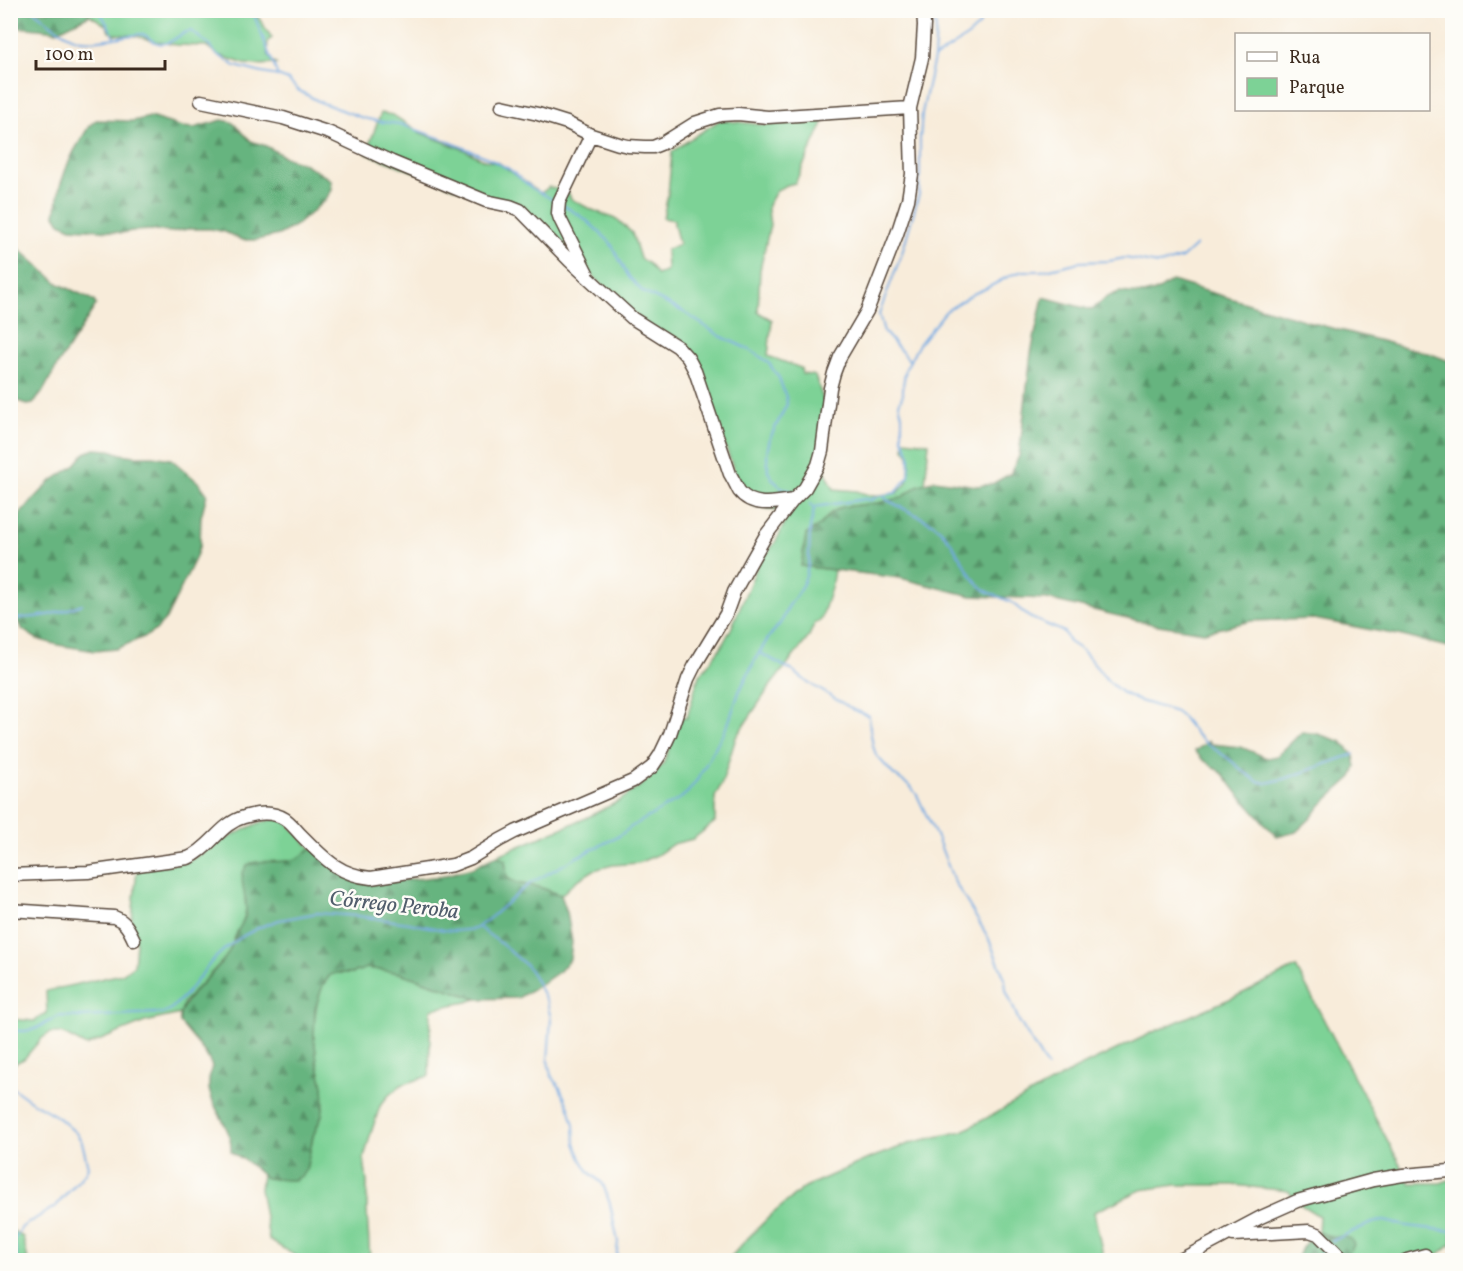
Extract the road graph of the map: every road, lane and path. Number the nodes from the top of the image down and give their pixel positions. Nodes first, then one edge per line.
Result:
1 (923, 10) edge
2 (201, 101) dead end
3 (502, 106) dead end
4 (910, 108) junction
5 (591, 135) junction
6 (588, 277) junction
7 (793, 500) junction
8 (10, 875) edge
9 (10, 910) edge
10 (134, 939) dead end
11 (1450, 1171) dead end
12 (1229, 1235) junction
13 (1425, 1255) dead end
14 (1180, 1260) edge
15 (1344, 1260) edge
16 (1407, 1260) edge

1 - 4 street
2 - 6 street
3 - 5 street
4 - 5 street
4 - 7 street
5 - 6 street
6 - 7 street
7 - 8 street
9 - 10 street
11 - 12 street
12 - 14 street
12 - 15 street
13 - 16 street

